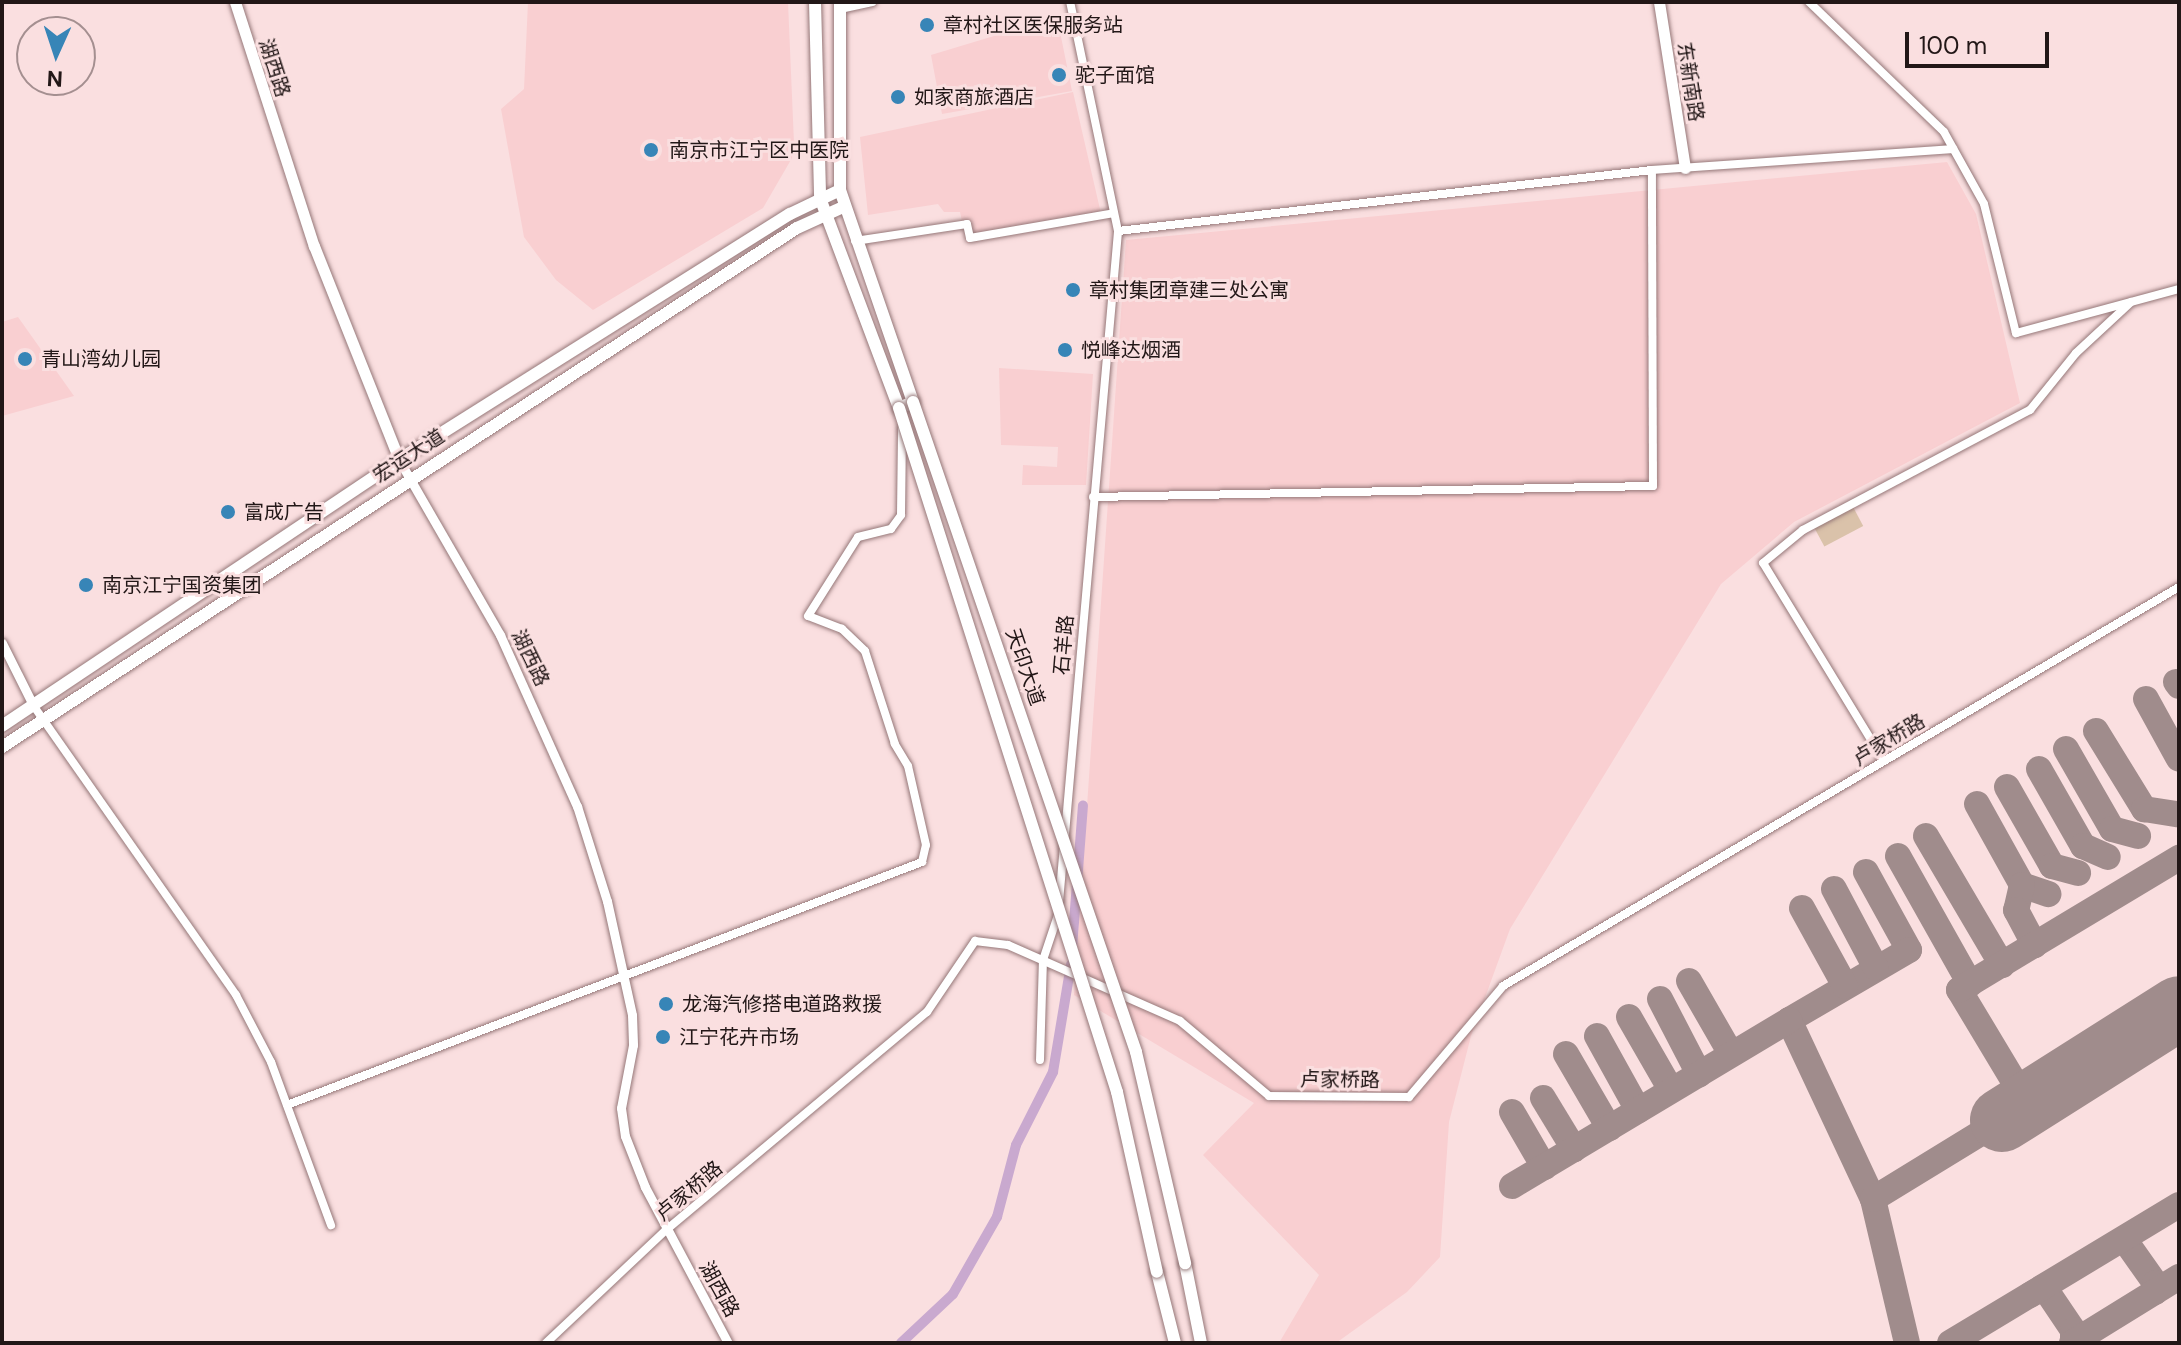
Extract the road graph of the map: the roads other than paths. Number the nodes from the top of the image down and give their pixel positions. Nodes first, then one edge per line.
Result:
1 (235, 2) edge
2 (815, 2) edge
3 (872, 2) edge
4 (1070, 2) edge
5 (1659, 2) edge
6 (1809, 2) edge
7 (840, 6) edge
8 (1953, 149) junction
9 (1685, 168) junction
10 (1652, 170) junction
11 (840, 190) junction
12 (820, 198) junction
13 (843, 207) junction
14 (1114, 213) junction
15 (825, 215) junction
16 (1118, 231) junction
17 (855, 241) junction
18 (2179, 289) edge
19 (2131, 302) junction
20 (913, 402) junction
21 (899, 408) junction
22 (399, 460) junction
23 (410, 480) junction
24 (1093, 497) junction
25 (2179, 587) edge
26 (2, 643) edge
27 (33, 705) junction
28 (43, 720) junction
29 (2, 726) edge
30 (2, 747) edge
31 (1884, 761) junction
32 (1043, 960) junction
33 (626, 976) junction
34 (1040, 1060) dead end
35 (287, 1105) junction
36 (331, 1225) dead end
37 (666, 1230) junction
38 (546, 1343) edge
39 (728, 1343) edge
40 (1175, 1343) edge
41 (1201, 1343) edge

1 - 22 main road, 湖西路
2 - 12 main road, 天印大道
3 - 7 street
4 - 14 street, 石羊路
5 - 9 main road, 东新南路
6 - 8 street
7 - 11 main road, 天印大道
8 - 9 street
8 - 19 street
9 - 10 street
10 - 16 street
10 - 24 street
11 - 12 main road, 宏运大道
11 - 13 main road, 天印大道
12 - 15 main road, 天印大道
12 - 22 main road, 宏运大道
13 - 15 main road, 宏运大道
13 - 17 main road, 天印大道
14 - 16 street, 石羊路
14 - 17 street
15 - 21 main road, 天印大道
15 - 23 main road, 宏运大道
16 - 24 street, 石羊路
17 - 20 main road, 天印大道
18 - 19 street
19 - 31 street
20 - 21 main road
20 - 41 main road, 天印大道, bridge
21 - 33 street
21 - 40 main road, 天印大道, bridge
22 - 23 street, 湖西路
22 - 27 main road, 宏运大道
23 - 28 main road, 宏运大道
23 - 33 street, 湖西路
24 - 32 street, 石羊路
25 - 31 street, 卢家桥路
26 - 27 street
27 - 28 street
27 - 29 main road, 宏运大道
28 - 30 main road, 宏运大道
28 - 35 street
31 - 32 street, 卢家桥路
32 - 34 street, 石羊路
32 - 37 street, 卢家桥路
33 - 35 street
33 - 37 street, 湖西路
35 - 36 street
37 - 38 street, 卢家桥路
37 - 39 street, 湖西路

